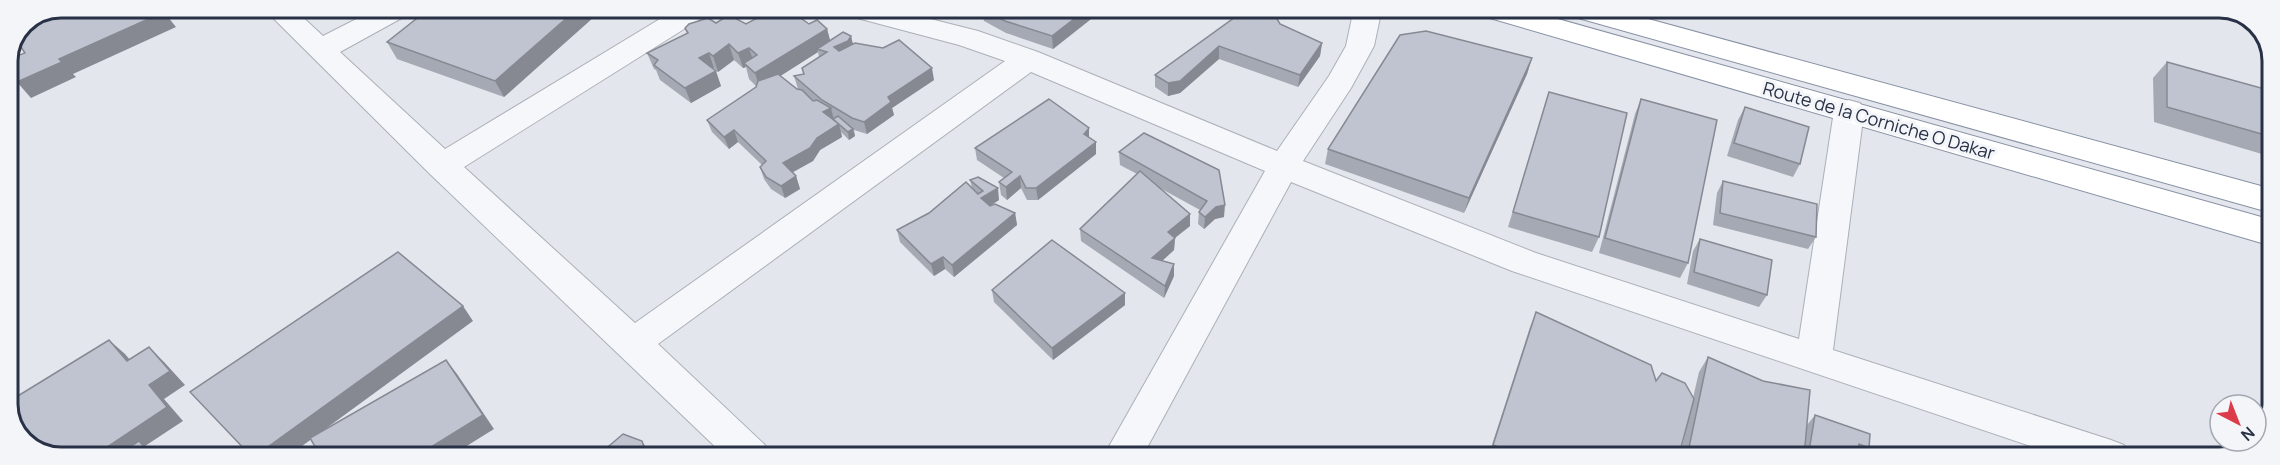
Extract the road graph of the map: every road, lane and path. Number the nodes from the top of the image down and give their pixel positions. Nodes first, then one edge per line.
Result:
1 (287, 18) edge
2 (380, 18) edge
3 (682, 18) edge
4 (891, 18) edge
5 (1366, 18) edge
6 (1521, 18) edge
7 (1610, 18) edge
8 (320, 50) junction
9 (1028, 59) junction
10 (1849, 111) junction
11 (1284, 165) junction
12 (441, 166) junction
13 (2262, 198) edge
14 (2262, 230) edge
15 (635, 342) junction
16 (1814, 358) junction
17 (742, 447) edge
18 (1128, 447) edge
19 (2078, 447) edge

1 - 8 street
2 - 8 street
3 - 12 street
4 - 9 street
5 - 11 street
6 - 10 highway, Route de la Corniche O Dakar
7 - 13 highway, Route de la Corniche O Dakar
8 - 12 street
9 - 11 street
9 - 15 street
10 - 14 highway, Route de la Corniche O Dakar
10 - 16 street
11 - 16 street
11 - 18 street
12 - 15 street
15 - 17 street
16 - 19 street

